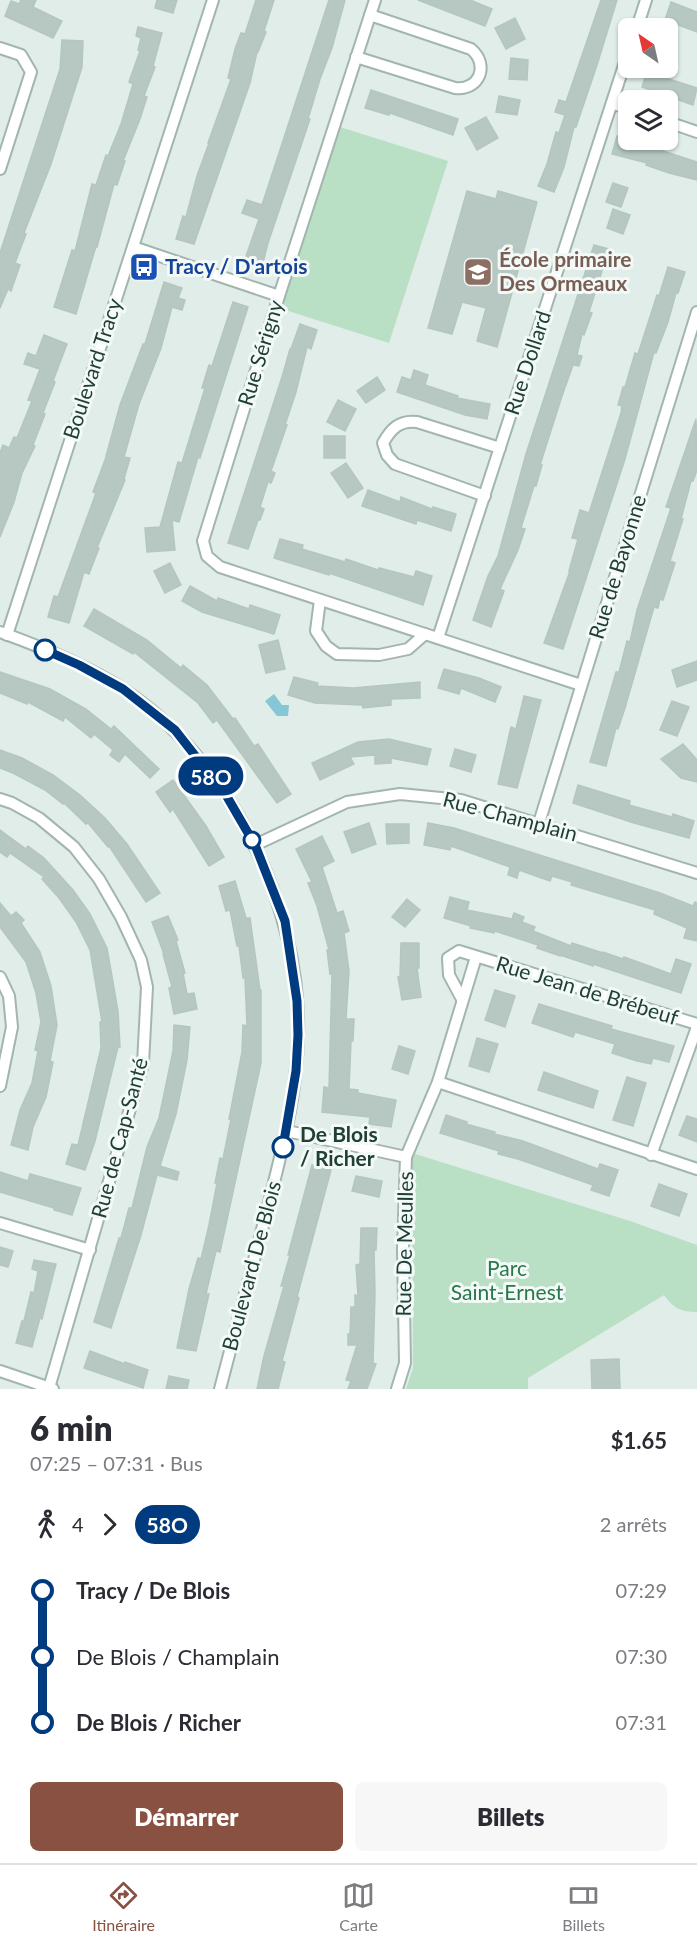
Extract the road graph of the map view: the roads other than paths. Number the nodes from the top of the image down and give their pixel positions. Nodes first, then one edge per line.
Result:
1 (213, 0) edge
2 (375, 0) edge
3 (646, 0) edge
4 (370, 15) junction
5 (640, 18) edge
6 (0, 48) edge
7 (356, 57) junction
8 (620, 78) edge
9 (612, 103) junction
10 (618, 105) edge
11 (678, 125) edge
12 (697, 132) edge
13 (0, 169) edge
14 (132, 247) junction
15 (279, 296) junction
16 (697, 312) edge
17 (500, 448) junction
18 (485, 496) junction
19 (320, 600) junction
20 (3, 634) edge
21 (425, 634) junction
22 (438, 638) junction
23 (581, 685) junction
24 (0, 799) edge
25 (539, 823) junction
26 (255, 845) junction
27 (697, 873) edge
28 (476, 957) junction
29 (0, 977) edge
30 (462, 999) junction
31 (697, 1025) edge
32 (438, 1082) junction
33 (0, 1086) edge
34 (287, 1131) junction
35 (651, 1155) junction
36 (406, 1157) junction
37 (697, 1169) edge
38 (0, 1223) edge
39 (90, 1250) junction
40 (0, 1371) edge
41 (51, 1388) edge
42 (220, 1389) edge
43 (397, 1389) edge

1 - 14 street, Boulevard Tracy
2 - 4 street, Rue Sérigny
3 - 5 street
4 - 7 street, Rue Sérigny
4 - 7 street
6 - 13 street
7 - 15 street, Rue Sérigny
8 - 9 street, Rue Dollard
9 - 10 street
9 - 17 street, Rue Dollard
11 - 12 street
14 - 15 street
14 - 20 street, Boulevard Tracy
15 - 19 street, Rue Sérigny
16 - 23 street, Rue de Bayonne
17 - 18 street, Rue Dollard
17 - 18 street
18 - 22 street, Rue Dollard
19 - 21 street, Rue Sérigny
19 - 21 street
20 - 26 street, Boulevard De Blois
21 - 22 street, Rue Sérigny
22 - 23 street, Rue Sérigny
23 - 25 street, Rue de Bayonne
24 - 39 street, Rue de Cap-Santé
25 - 26 street, Rue Champlain
25 - 27 street, Rue Champlain
26 - 34 street, Boulevard De Blois
28 - 30 street, Rue De Meulles
28 - 30 street
28 - 31 street, Rue Jean de Brébeuf
29 - 33 street
30 - 32 street, Rue De Meulles
31 - 35 street
32 - 35 street
32 - 36 street, Rue De Meulles
34 - 36 street
34 - 42 street, Boulevard De Blois
35 - 37 street
36 - 43 street, Rue De Meulles
38 - 39 street
39 - 41 street, Rue de Cap-Santé
40 - 41 street

